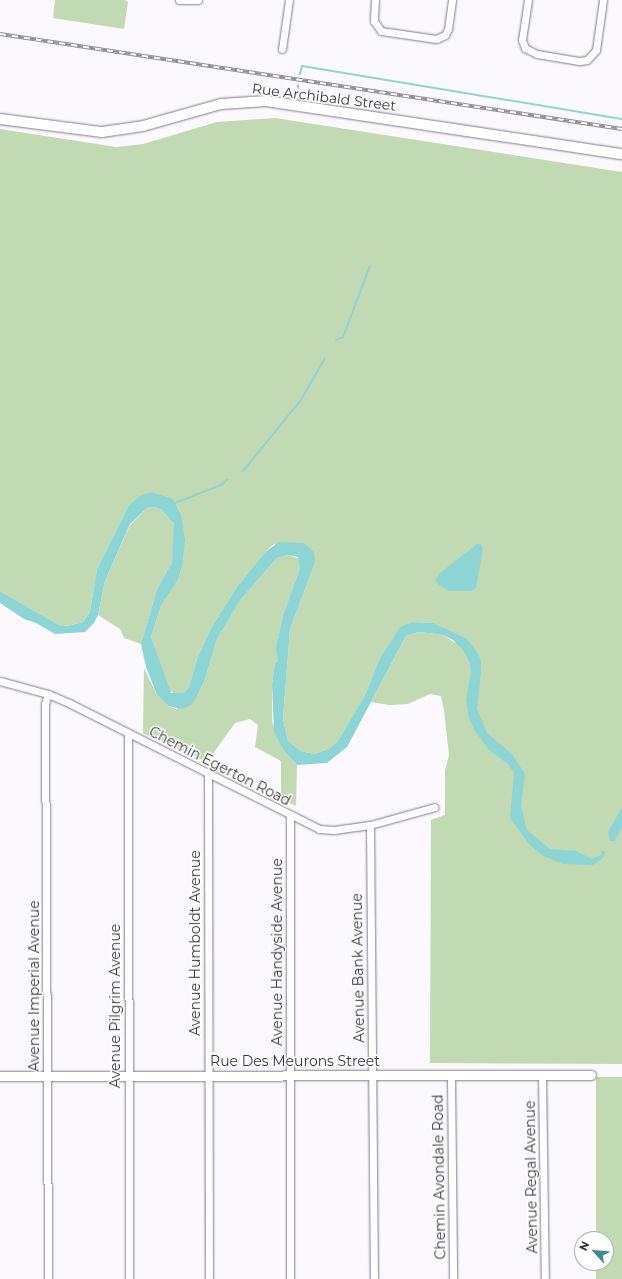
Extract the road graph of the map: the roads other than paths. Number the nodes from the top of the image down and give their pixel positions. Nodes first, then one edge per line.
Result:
1 (179, 0) edge
2 (198, 0) edge
3 (289, 0) edge
4 (375, 0) edge
5 (452, 0) edge
6 (528, 0) edge
7 (603, 0) edge
8 (282, 48) dead end
9 (0, 119) edge
10 (622, 154) edge
11 (0, 681) edge
12 (48, 694) junction
13 (128, 734) junction
14 (208, 775) junction
15 (435, 807) dead end
16 (290, 816) junction
17 (370, 825) junction
18 (372, 1075) junction
19 (542, 1075) junction
20 (591, 1075) dead end
21 (0, 1076) edge
22 (48, 1076) junction
23 (208, 1076) junction
24 (289, 1076) junction
25 (451, 1076) junction
26 (128, 1077) junction
27 (48, 1279) edge
28 (129, 1279) edge
29 (209, 1279) edge
30 (290, 1279) edge
31 (374, 1279) edge
32 (453, 1279) edge
33 (545, 1279) edge

1 - 2 street
3 - 8 street
4 - 5 street
6 - 7 street
9 - 10 main road, Rue Archibald Street
11 - 12 street, Chemin Egerton Road
12 - 13 street, Chemin Egerton Road
12 - 22 street, Avenue Imperial Avenue
13 - 14 street, Chemin Egerton Road
13 - 26 street, Avenue Pilgrim Avenue
14 - 16 street, Chemin Egerton Road
14 - 23 street, Avenue Humboldt Avenue
15 - 17 street, Chemin Egerton Road
16 - 17 street, Chemin Egerton Road
16 - 24 street, Avenue Handyside Avenue
17 - 18 street, Avenue Bank Avenue
18 - 24 street, Rue Des Meurons Street
18 - 25 street, Rue Des Meurons Street
18 - 31 street, Avenue Bank Avenue
19 - 20 street, Rue Des Meurons Street
19 - 25 street, Rue Des Meurons Street
19 - 33 street, Avenue Regal Avenue
21 - 22 street, Rue Des Meurons Street
22 - 26 street, Rue Des Meurons Street
22 - 27 street, Avenue Imperial Avenue
23 - 24 street, Rue Des Meurons Street
23 - 26 street, Rue Des Meurons Street
23 - 29 street, Avenue Humboldt Avenue
24 - 30 street, Avenue Handyside Avenue
25 - 32 street, Chemin Avondale Road
26 - 28 street, Avenue Pilgrim Avenue

